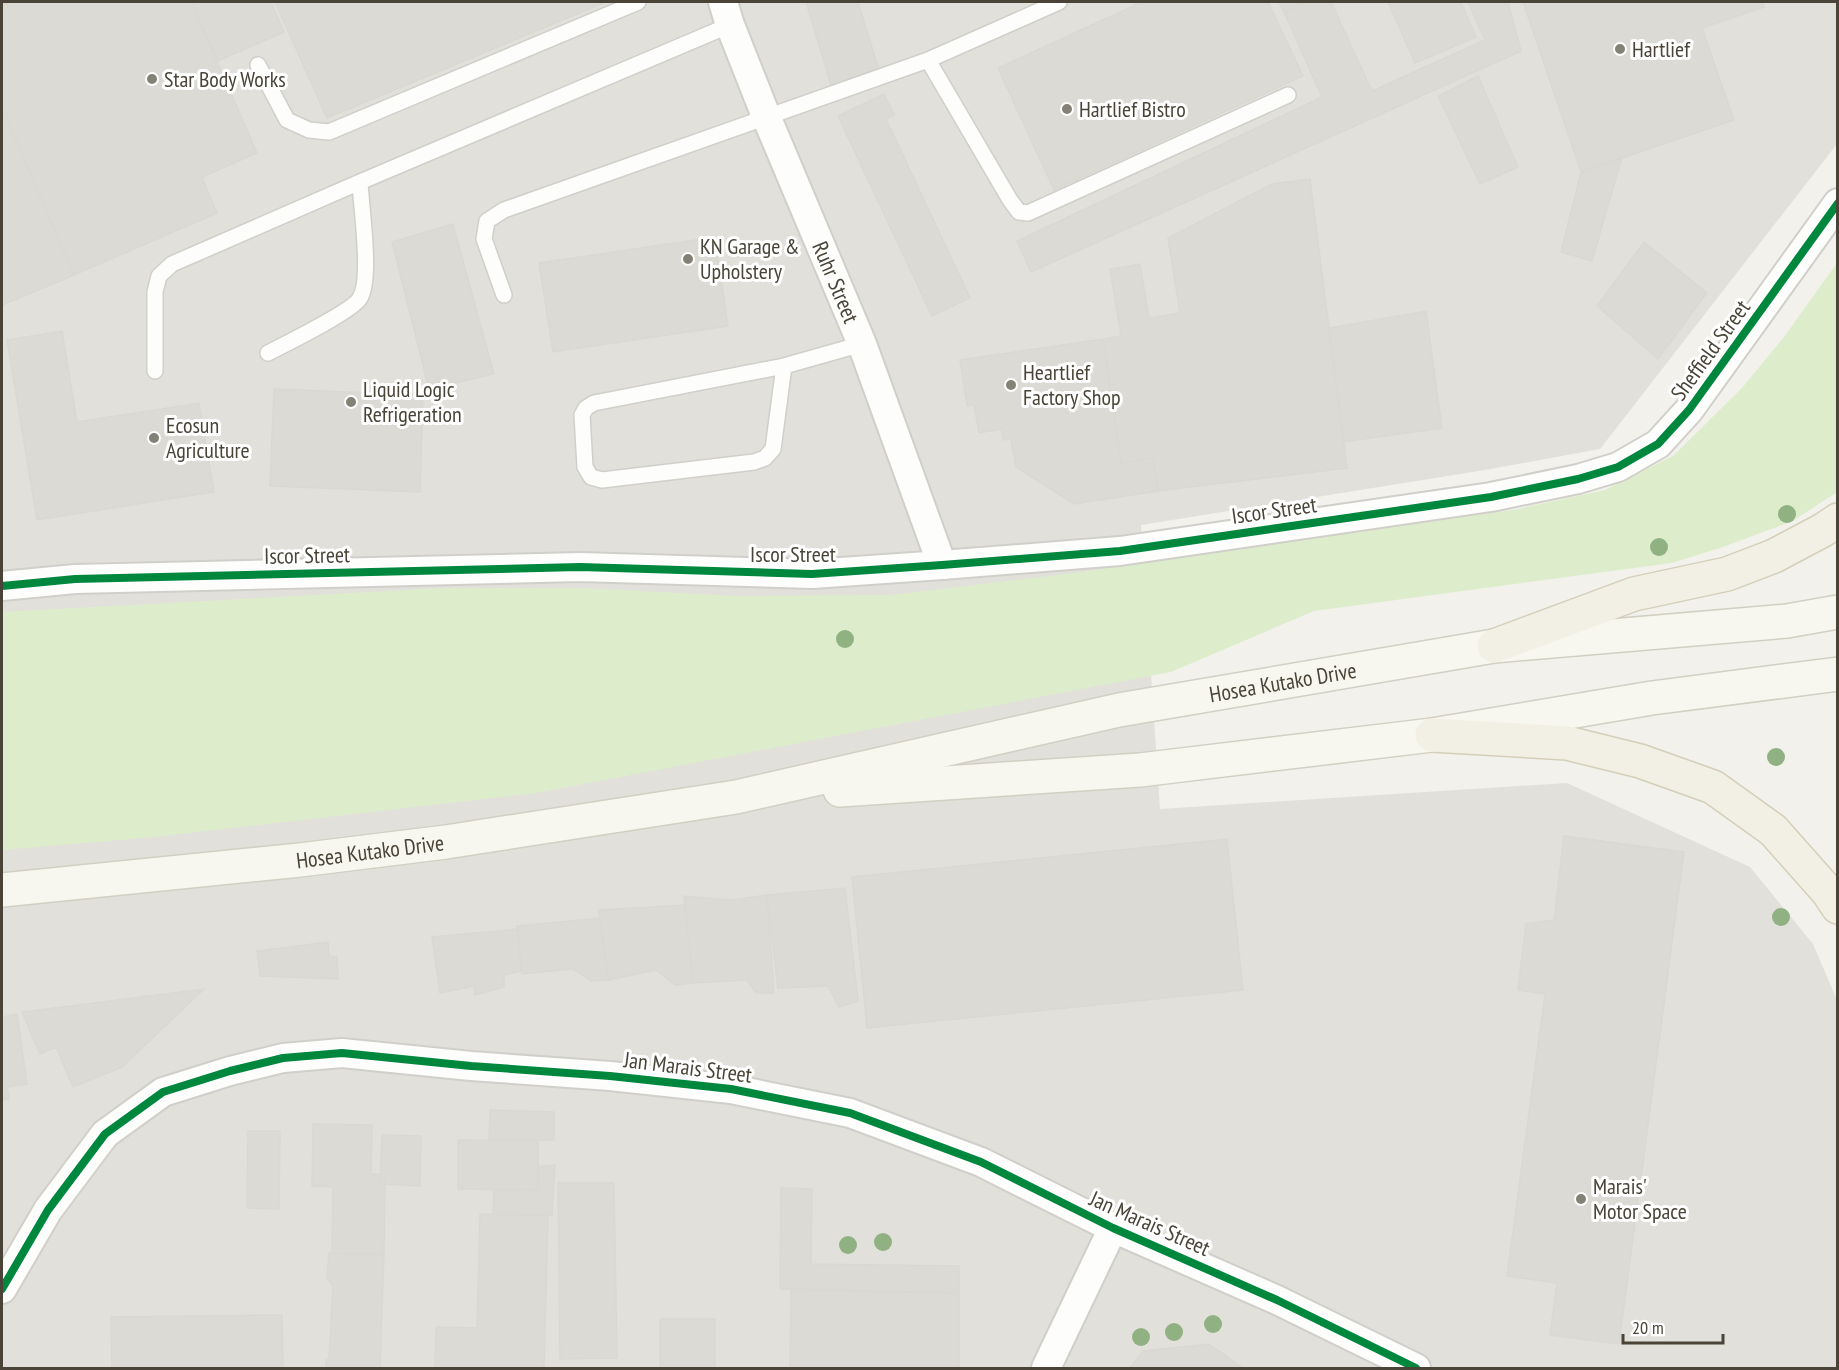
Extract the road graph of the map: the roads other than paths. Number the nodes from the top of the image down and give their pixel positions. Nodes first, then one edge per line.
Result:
1 (638, 2) edge
2 (1059, 2) edge
3 (726, 14) edge
4 (928, 60) junction
5 (258, 65) dead end
6 (1288, 95) dead end
7 (766, 116) junction
8 (360, 182) junction
9 (1838, 203) edge
10 (504, 295) dead end
11 (862, 344) junction
12 (268, 353) dead end
13 (784, 366) junction
14 (154, 371) dead end
15 (1578, 479) joint
16 (1838, 520) edge
17 (942, 565) junction
18 (2, 586) edge
19 (1838, 612) edge
20 (1494, 646) junction
21 (1838, 674) edge
22 (1432, 735) junction
23 (736, 797) junction
24 (2, 890) edge
25 (1838, 907) edge
26 (1113, 1228) junction
27 (2, 1289) edge
28 (1046, 1368) edge
29 (1416, 1368) edge

1 - 5 lane
2 - 4 lane
3 - 7 street, Ruhr Street
3 - 8 lane
4 - 6 lane
4 - 7 lane
7 - 10 lane
7 - 11 street, Ruhr Street
8 - 12 lane
8 - 14 lane
9 - 15 street, Sheffield Street
11 - 13 lane
11 - 17 street, Ruhr Street
13 - 13 lane
15 - 17 street, Iscor Street
16 - 20 main road
17 - 18 street, Iscor Street
19 - 20 main road, Hosea Kutako Drive
20 - 23 main road, Hosea Kutako Drive
21 - 22 main road, Hosea Kutako Drive
22 - 23 main road, Hosea Kutako Drive
22 - 25 main road
23 - 24 main road, Hosea Kutako Drive
26 - 27 street, Jan Marais Street
26 - 28 street
26 - 29 street, Jan Marais Street

